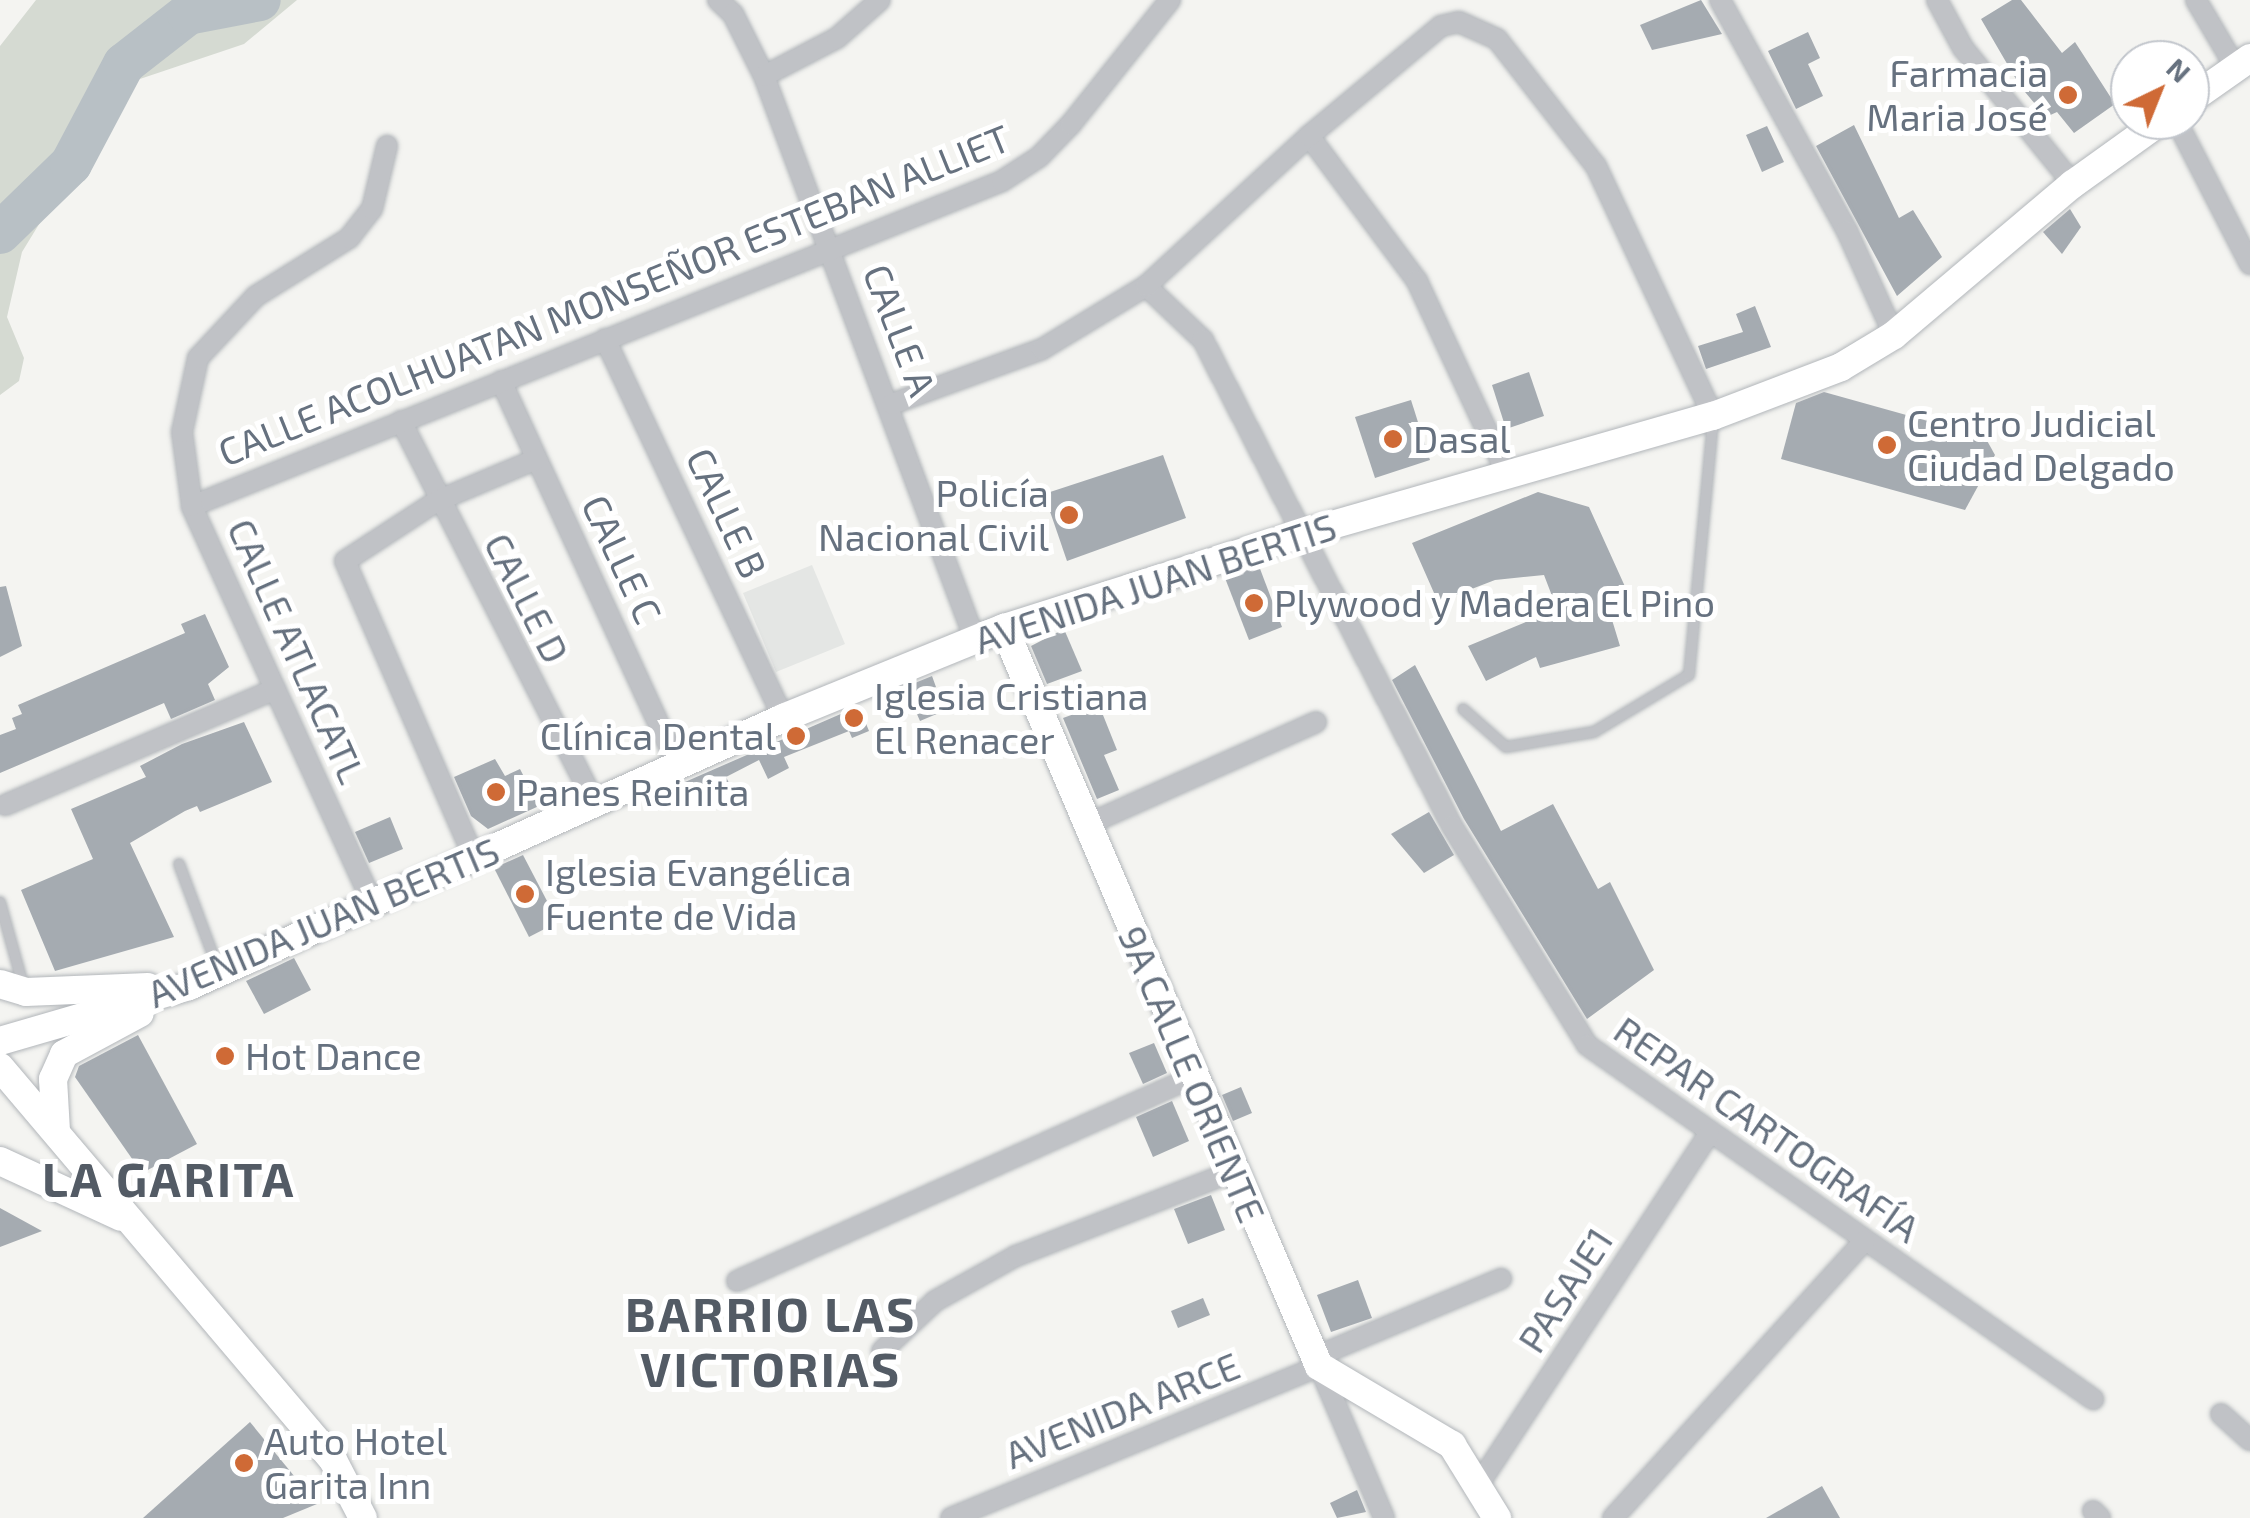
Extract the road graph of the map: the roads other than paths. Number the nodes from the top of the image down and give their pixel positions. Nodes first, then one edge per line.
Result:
1 (718, 0) edge
2 (880, 0) edge
3 (1170, 0) edge
4 (1720, 0) edge
5 (1937, 0) edge
6 (2196, 0) edge
7 (2243, 63) edge
8 (764, 76) junction
9 (2210, 86) edge
10 (1309, 136) junction
11 (2134, 140) edge
12 (2186, 140) edge
13 (388, 146) dead end
14 (2072, 184) junction
15 (831, 248) junction
16 (2250, 264) edge
17 (1146, 286) junction
18 (1894, 335) junction
19 (605, 339) junction
20 (501, 381) junction
21 (892, 404) junction
22 (1713, 416) junction
23 (401, 422) junction
24 (537, 459) junction
25 (1508, 476) junction
26 (437, 501) junction
27 (192, 506) junction
28 (1304, 533) junction
29 (1004, 628) junction
30 (974, 640) junction
31 (275, 688) junction
32 (1464, 709) dead end
33 (783, 718) junction
34 (1316, 722) dead end
35 (678, 766) junction
36 (594, 804) junction
37 (5, 805) dead end
38 (1086, 825) junction
39 (475, 860) junction
40 (179, 864) dead end
41 (0, 902) edge
42 (373, 904) junction
43 (220, 972) junction
44 (189, 986) junction
45 (13, 988) edge
46 (0, 1042) edge
47 (0, 1067) edge
48 (1192, 1077) junction
49 (56, 1131) junction
50 (1709, 1134) junction
51 (0, 1161) edge
52 (1231, 1172) junction
53 (128, 1220) junction
54 (1864, 1242) junction
55 (1500, 1279) dead end
56 (737, 1280) dead end
57 (882, 1351) dead end
58 (1317, 1362) junction
59 (2092, 1400) dead end
60 (2221, 1414) dead end
61 (2250, 1440) edge
62 (1479, 1484) junction
63 (363, 1518) edge
64 (951, 1518) edge
65 (1384, 1518) edge
66 (1497, 1518) edge
67 (1613, 1518) edge

1 - 8 street, CALLE A
2 - 8 street
3 - 15 street, CALLE ACOLHUATAN MONSEÑOR ESTEBAN ALLIET
4 - 18 street
5 - 14 street
6 - 7 street
7 - 9 main road
8 - 15 street, CALLE A
10 - 17 street
10 - 22 street
10 - 25 street
11 - 14 main road, AVENIDA JUAN BERTIS
12 - 16 street
13 - 27 street, CALLE ATLACATL
14 - 18 main road, AVENIDA JUAN BERTIS
15 - 19 street, CALLE ACOLHUATAN MONSEÑOR ESTEBAN ALLIET
15 - 21 street, CALLE A
17 - 21 street
17 - 28 street, REPAR CARTOGRAFÍA
18 - 22 main road, AVENIDA JUAN BERTIS
19 - 20 street, CALLE ACOLHUATAN MONSEÑOR ESTEBAN ALLIET
19 - 33 street, CALLE B
20 - 23 street, CALLE ACOLHUATAN MONSEÑOR ESTEBAN ALLIET
20 - 24 street, CALLE C
21 - 30 street, CALLE A
22 - 25 main road, AVENIDA JUAN BERTIS
22 - 32 lane
23 - 26 street, CALLE D
23 - 27 street, CALLE ACOLHUATAN MONSEÑOR ESTEBAN ALLIET
24 - 26 street
24 - 35 street, CALLE C
25 - 28 main road, AVENIDA JUAN BERTIS
26 - 36 street, CALLE D
26 - 39 street
27 - 31 street, CALLE ATLACATL
28 - 29 main road, AVENIDA JUAN BERTIS
28 - 50 street, REPAR CARTOGRAFÍA
29 - 30 main road, AVENIDA JUAN BERTIS
29 - 38 main road, 9A CALLE ORIENTE
30 - 33 main road, AVENIDA JUAN BERTIS
31 - 37 street
31 - 42 street, CALLE ATLACATL
33 - 35 main road, AVENIDA JUAN BERTIS
34 - 38 street
35 - 36 main road, AVENIDA JUAN BERTIS
36 - 39 main road, AVENIDA JUAN BERTIS
38 - 48 main road, 9A CALLE ORIENTE
39 - 42 main road, AVENIDA JUAN BERTIS
40 - 43 lane
41 - 45 lane
42 - 43 main road, AVENIDA JUAN BERTIS
43 - 44 main road, AVENIDA JUAN BERTIS
44 - 45 main road
44 - 46 main road, AVENIDA JUAN BERTIS
44 - 49 main road
47 - 49 main road
48 - 52 main road, 9A CALLE ORIENTE
48 - 56 street
49 - 53 main road
50 - 54 street, REPAR CARTOGRAFÍA
50 - 62 street, PASAJE1
51 - 53 main road
52 - 57 street
52 - 58 main road, 9A CALLE ORIENTE
53 - 63 main road
54 - 59 street, REPAR CARTOGRAFÍA
54 - 67 street
55 - 58 street, AVENIDA ARCE
58 - 62 main road
58 - 64 street, AVENIDA ARCE
58 - 65 street, 9A CALLE ORIENTE
60 - 61 street
62 - 66 main road

